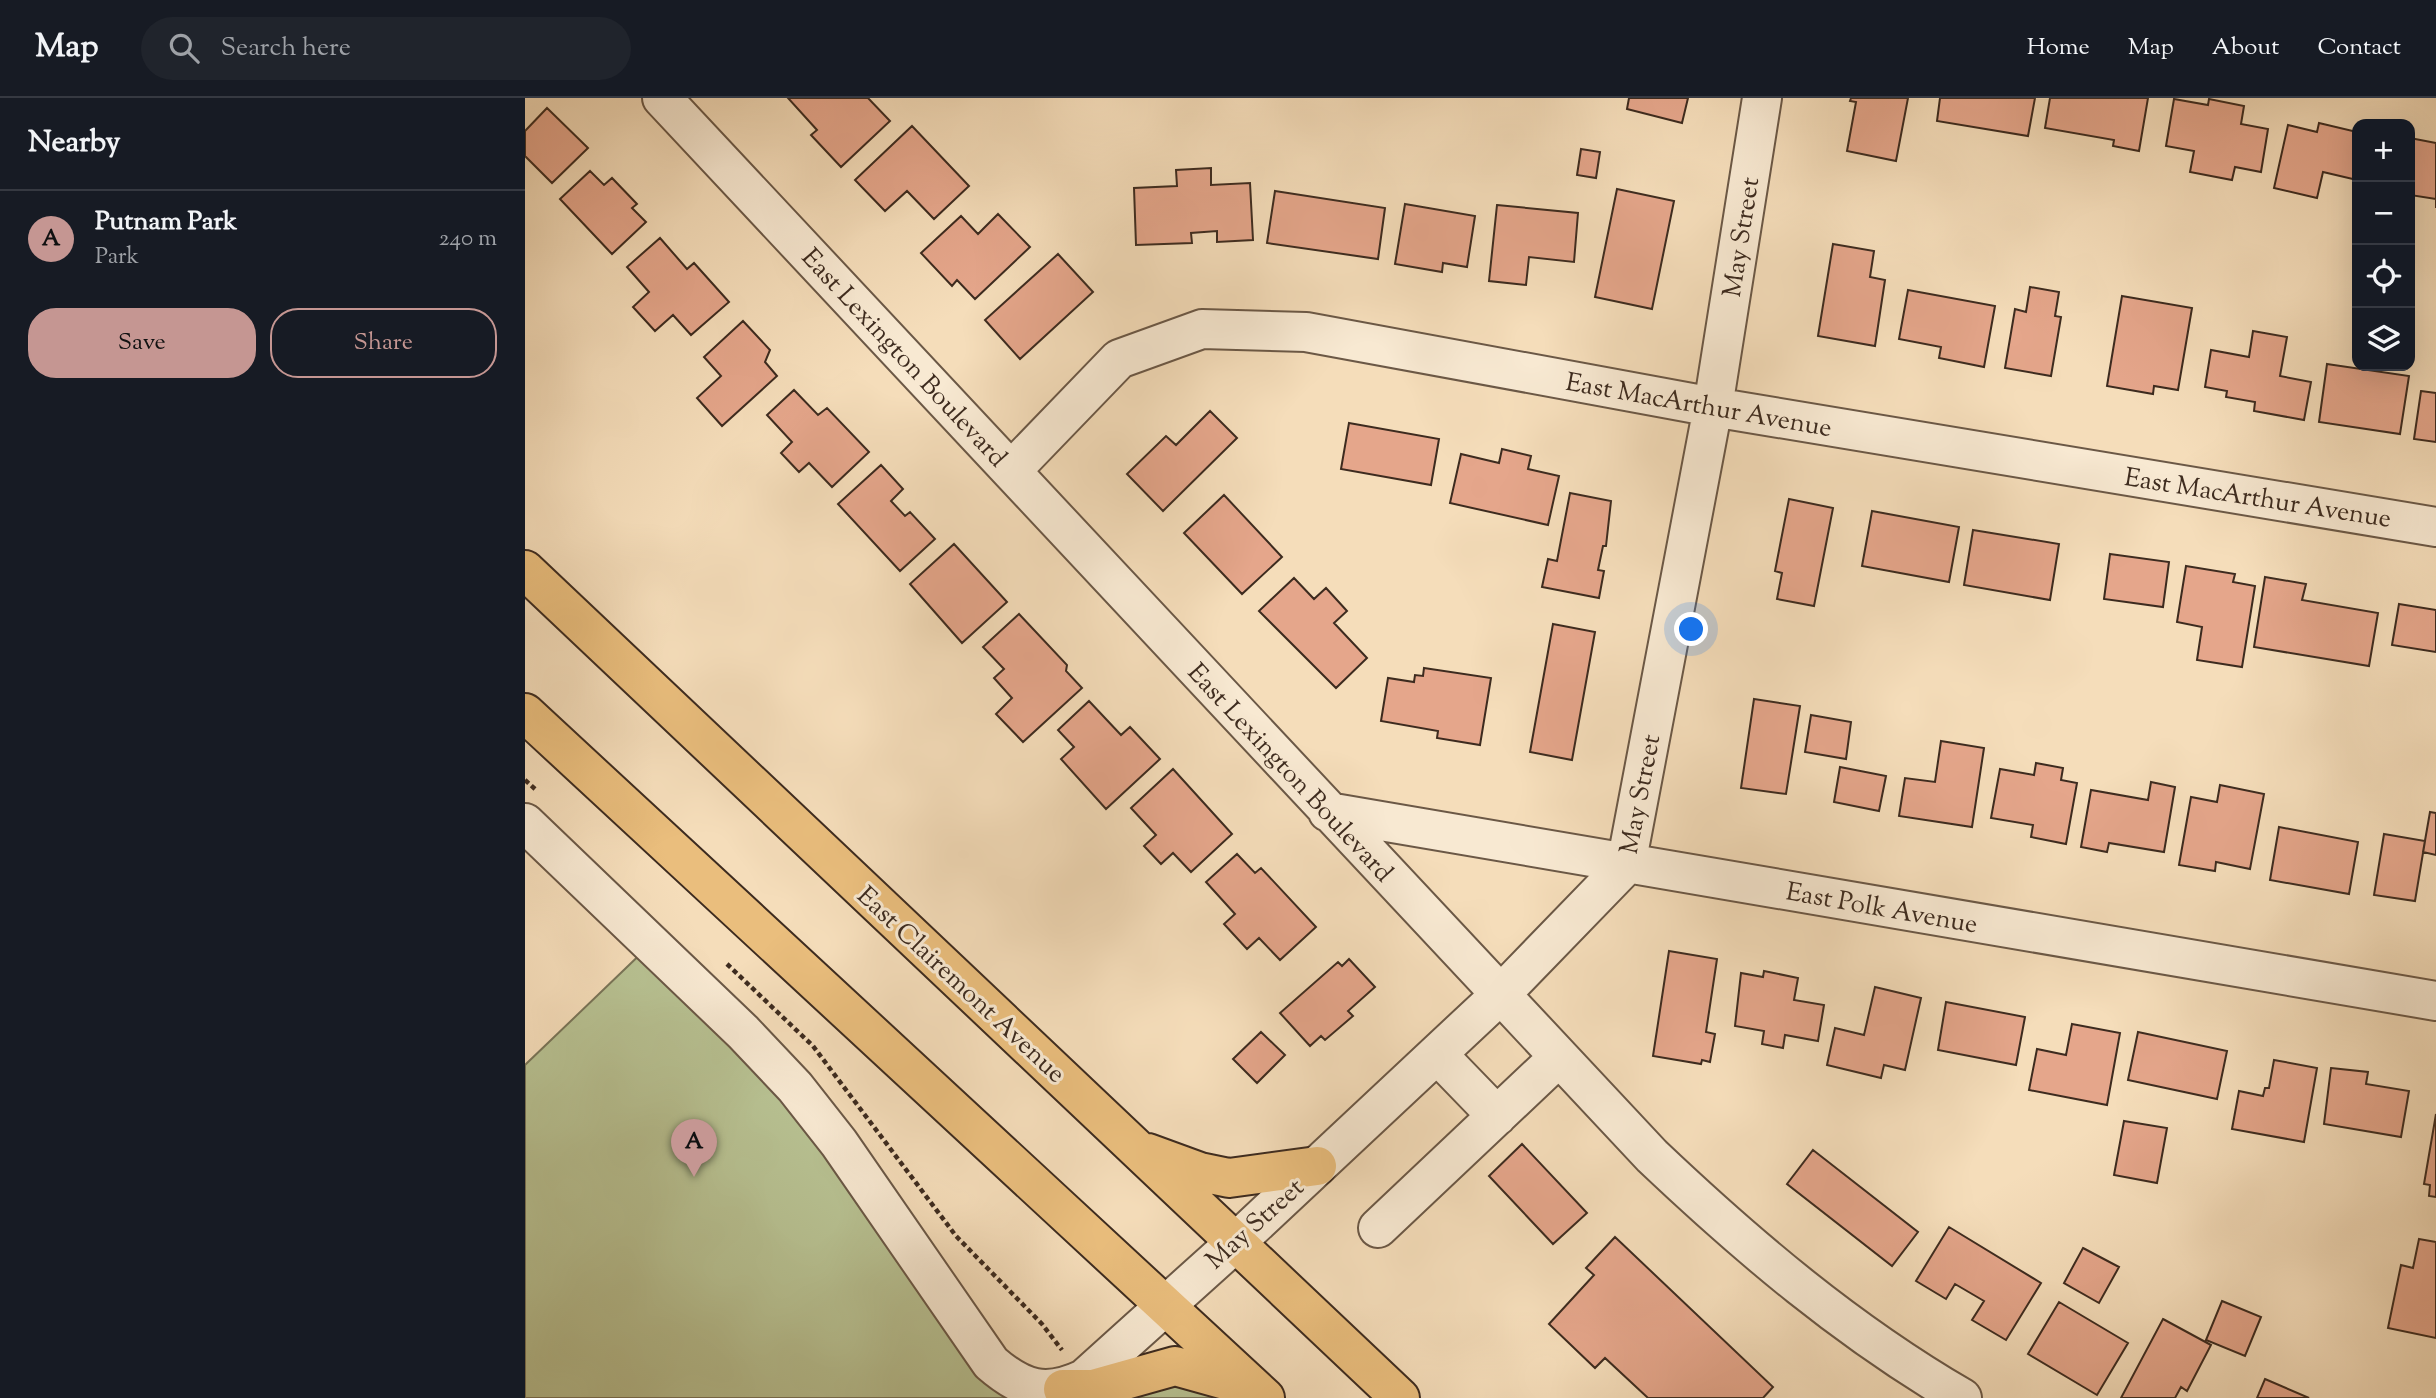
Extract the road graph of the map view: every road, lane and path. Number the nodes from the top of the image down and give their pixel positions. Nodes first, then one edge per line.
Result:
1 (662, 98) edge
2 (1762, 98) edge
3 (1713, 407) junction
4 (1011, 471) junction
5 (2436, 527) edge
6 (525, 570) edge
7 (525, 713) edge
8 (1328, 812) junction
9 (525, 823) edge
10 (1626, 865) junction
11 (1501, 994) junction
12 (2436, 1000) edge
13 (1437, 1054) junction
14 (1559, 1057) junction
15 (1497, 1116) junction
16 (1136, 1149) junction
17 (1317, 1166) junction
18 (1378, 1228) dead end
19 (1235, 1243) junction
20 (1165, 1303) junction
21 (1063, 1389) junction
22 (1260, 1393) edge
23 (1400, 1398) edge
24 (1962, 1398) edge

1 - 4 street, East Lexington Boulevard
2 - 3 street, May Street
3 - 4 street, East MacArthur Avenue
3 - 5 street, East MacArthur Avenue
3 - 10 street, May Street
4 - 8 street, East Lexington Boulevard
6 - 16 main road, East Clairemont Avenue
7 - 20 main road
8 - 10 street, East Polk Avenue
8 - 11 street, East Lexington Boulevard
9 - 21 street
10 - 11 street, May Street
10 - 12 street, East Polk Avenue
11 - 13 street, May Street
11 - 14 street, East Lexington Boulevard
13 - 15 street
13 - 17 street, May Street
14 - 15 street
14 - 24 street, East Lexington Boulevard
15 - 18 street
16 - 17 main road
16 - 19 main road, East Clairemont Avenue
17 - 19 street, May Street
19 - 20 street, May Street
19 - 23 main road, East Clairemont Avenue
20 - 21 street, May Street
20 - 22 main road
21 - 22 main road

